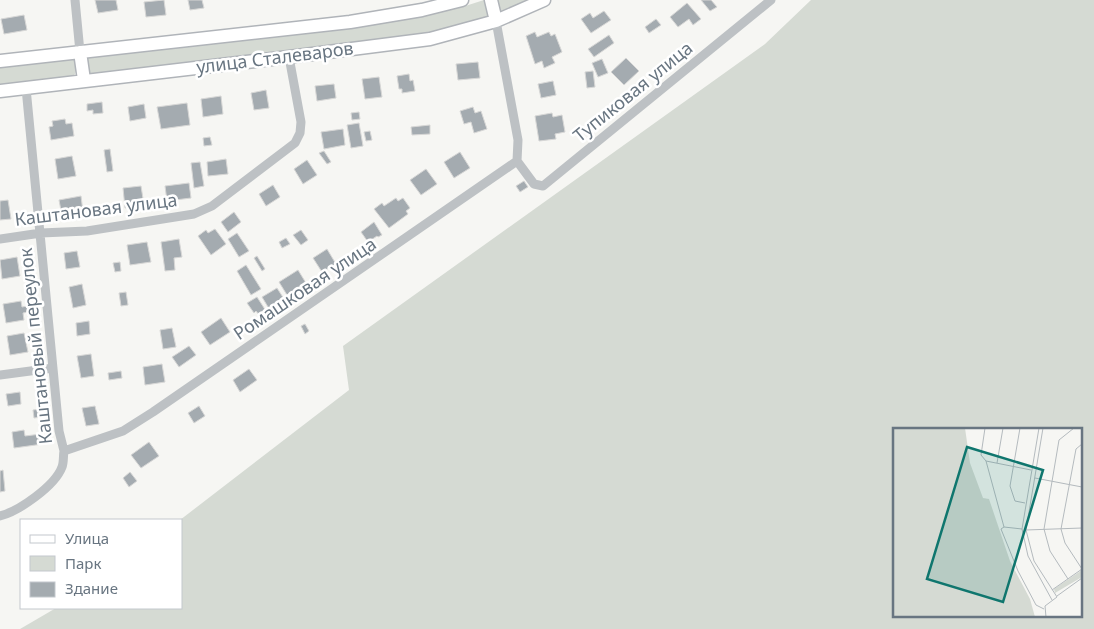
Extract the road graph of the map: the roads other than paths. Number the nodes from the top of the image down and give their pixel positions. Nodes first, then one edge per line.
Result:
1 (75, 0) edge
2 (462, 0) edge
3 (491, 0) edge
4 (544, 0) edge
5 (771, 0) edge
6 (496, 21) junction
7 (80, 52) junction
8 (289, 57) junction
9 (0, 61) edge
10 (84, 80) junction
11 (26, 88) junction
12 (0, 91) edge
13 (517, 161) junction
14 (41, 233) junction
15 (0, 238) edge
16 (53, 368) junction
17 (0, 375) edge
18 (64, 451) junction
19 (0, 516) edge

1 - 7 street
2 - 7 main road, улица Сталеваров
3 - 6 main road
4 - 6 main road, улица Сталеваров
5 - 13 street, Тупиковая улица
6 - 8 main road, улица Сталеваров
6 - 13 street
7 - 9 main road, улица Сталеваров
7 - 10 main road
8 - 10 main road, улица Сталеваров
8 - 14 street, Каштановая улица
10 - 11 main road, улица Сталеваров
11 - 12 main road, улица Сталеваров
11 - 14 street, Каштановый переулок
13 - 18 street, Ромашковая улица
14 - 15 street, Каштановая улица
14 - 16 street, Каштановый переулок
16 - 17 street
16 - 18 street, Каштановый переулок
18 - 19 street

